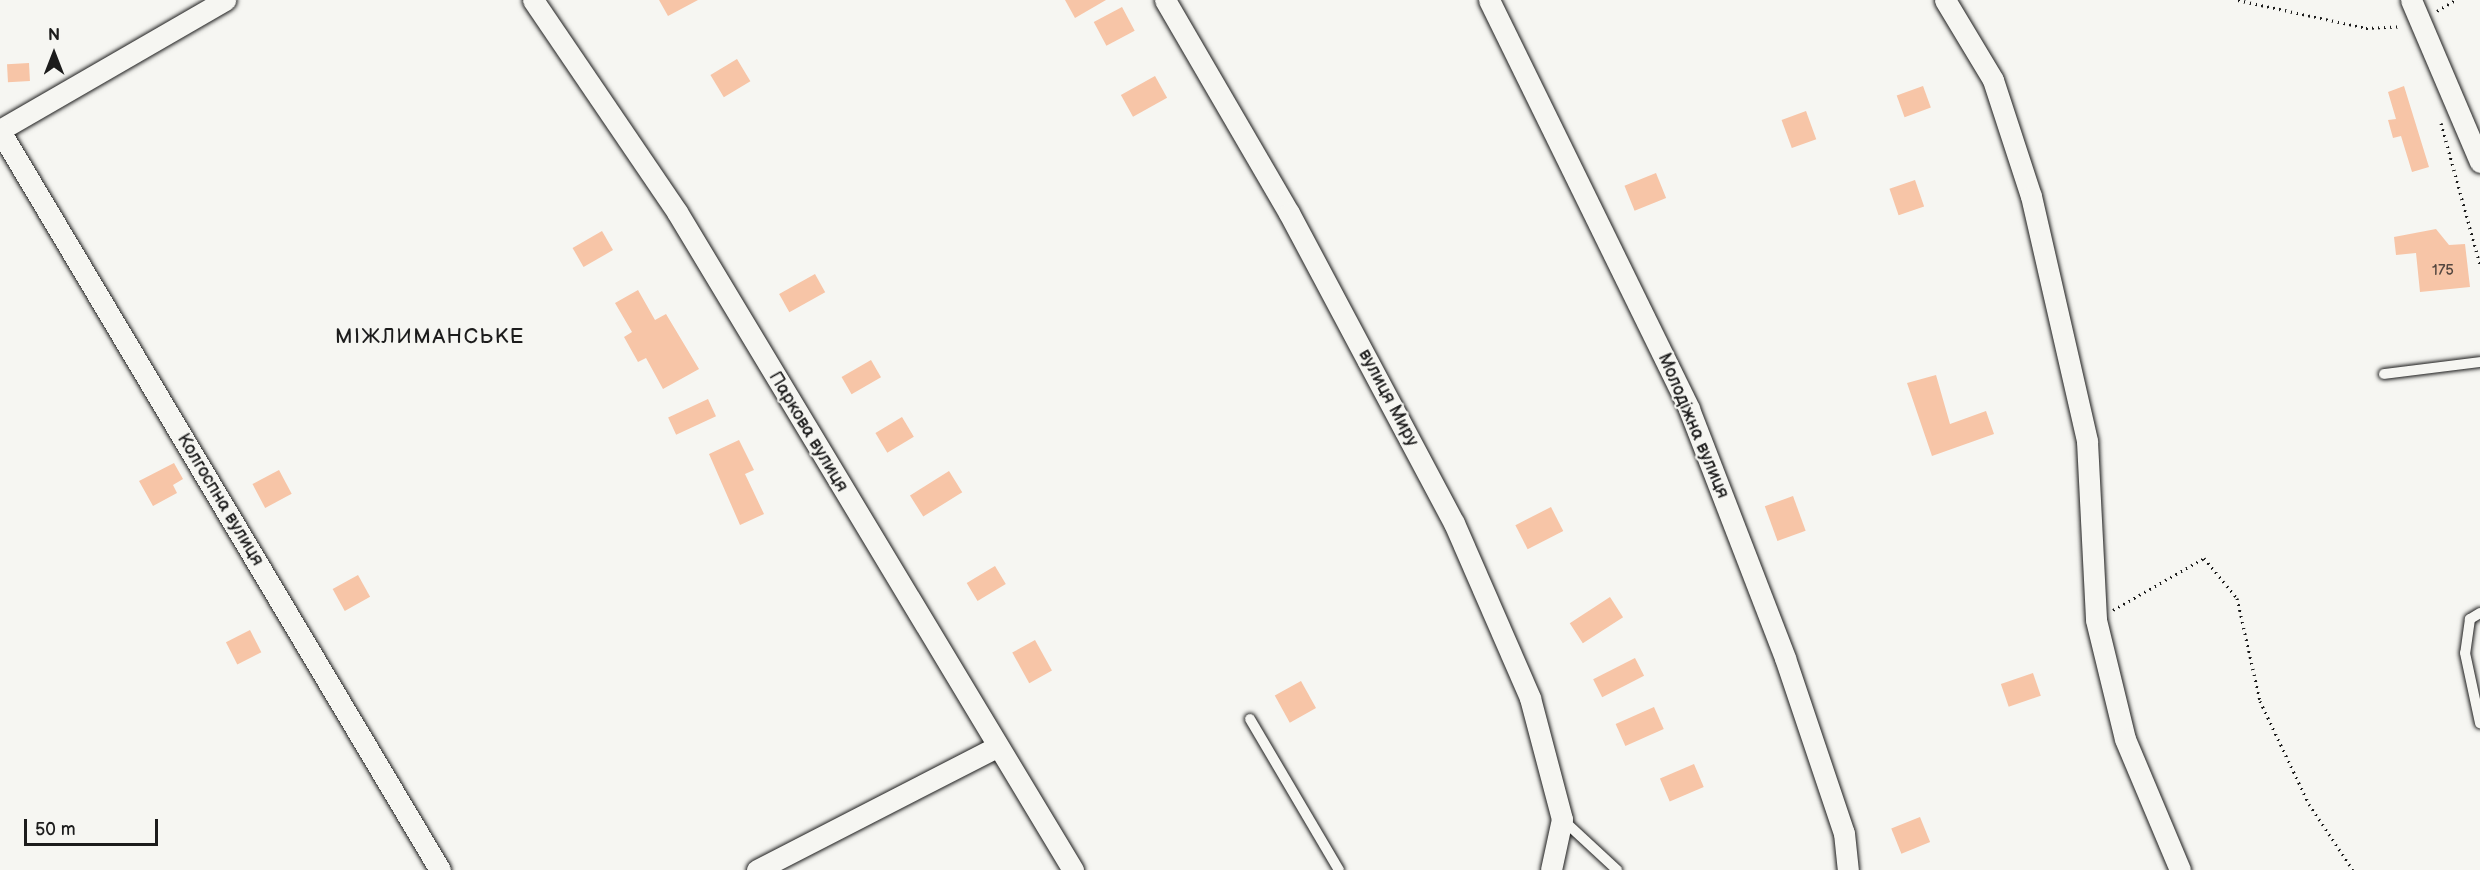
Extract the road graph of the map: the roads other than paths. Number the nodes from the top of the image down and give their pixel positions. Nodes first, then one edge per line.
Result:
1 (225, 0) edge
2 (533, 0) edge
3 (1165, 0) edge
4 (1489, 0) edge
5 (1945, 0) edge
6 (2411, 0) edge
7 (0, 131) edge
8 (2480, 162) edge
9 (2480, 362) edge
10 (2384, 374) dead end
11 (2480, 613) edge
12 (1250, 719) dead end
13 (2480, 723) edge
14 (996, 747) junction
15 (1562, 819) junction
16 (440, 870) edge
17 (757, 870) edge
18 (1073, 870) edge
19 (1339, 870) edge
20 (1551, 870) edge
21 (1617, 870) edge
22 (1848, 870) edge
23 (2180, 870) edge

1 - 7 street
2 - 14 street, Паркова вулиця
3 - 15 street, вулиця Миру
4 - 22 street, Молодіжна вулиця
5 - 23 street
6 - 8 street
7 - 16 street, Колгоспна вулиця
9 - 10 lane
11 - 13 lane
12 - 19 lane
14 - 17 street
14 - 18 street, Паркова вулиця
15 - 20 street
15 - 21 lane

